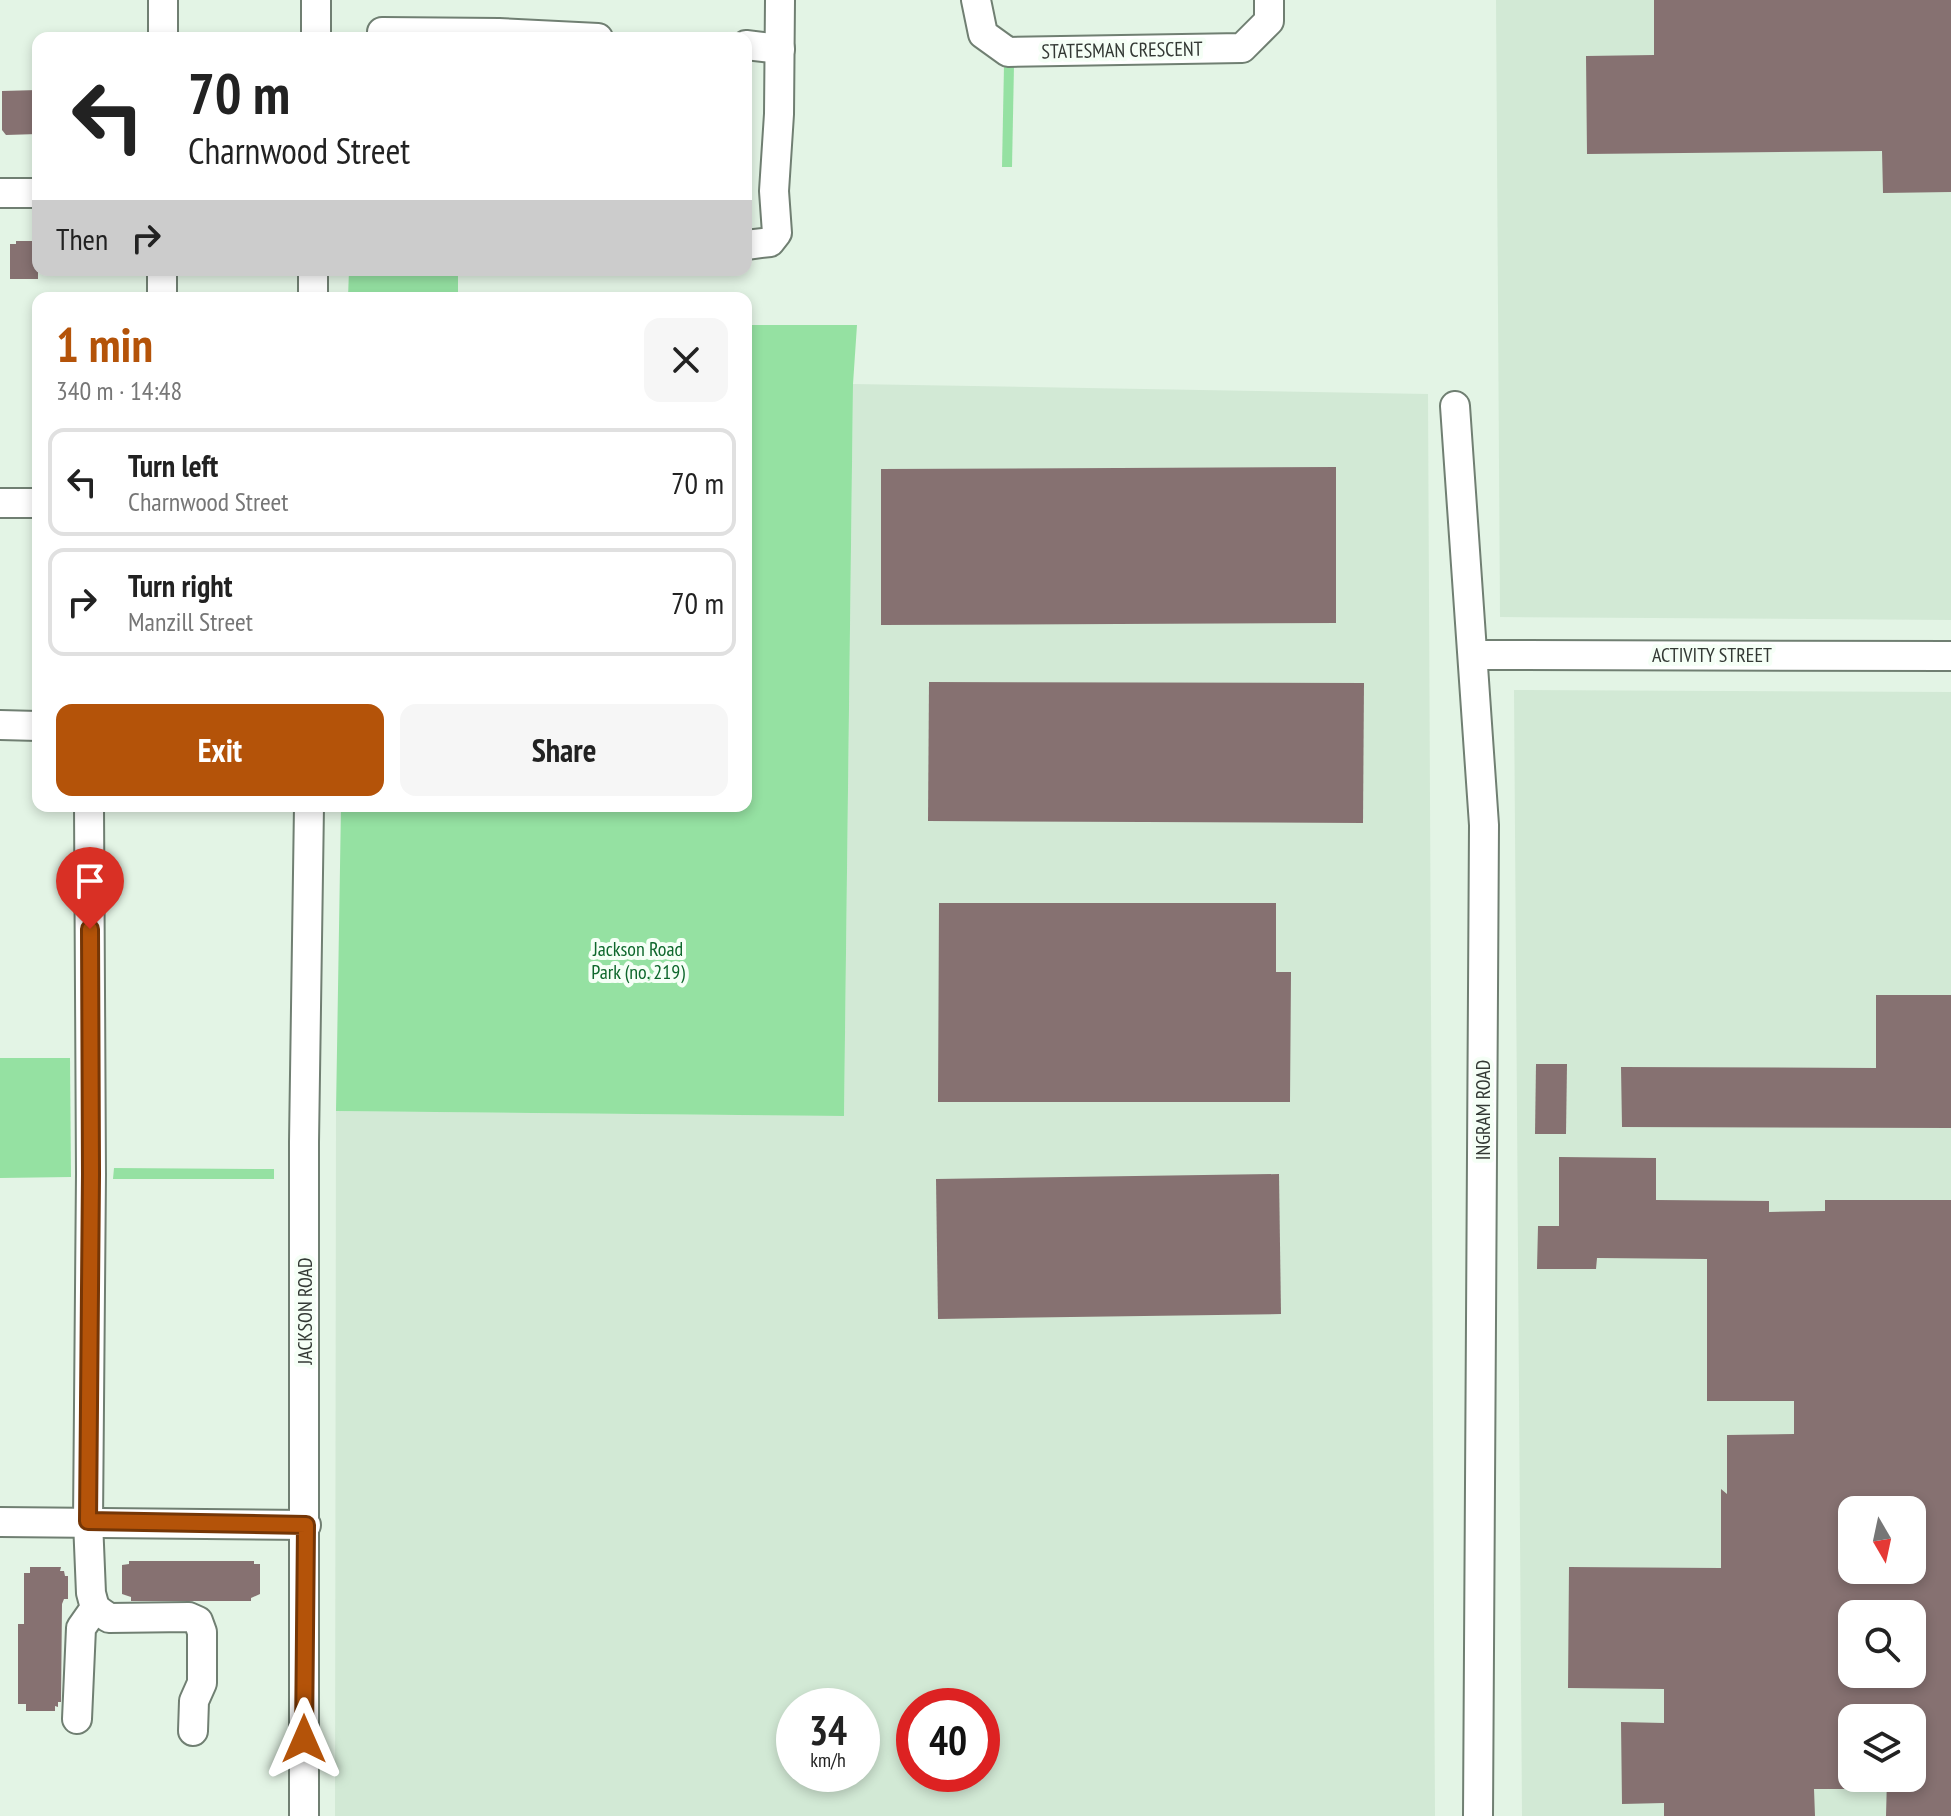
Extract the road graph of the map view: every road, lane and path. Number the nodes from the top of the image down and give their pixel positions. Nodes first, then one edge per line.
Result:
1 (163, 0) edge
2 (316, 0) edge
3 (780, 0) edge
4 (976, 0) edge
5 (1269, 0) edge
6 (163, 32) edge
7 (316, 32) edge
8 (752, 46) edge
9 (780, 49) junction
10 (0, 193) edge
11 (32, 193) edge
12 (752, 244) edge
13 (1455, 406) dead end
14 (0, 503) edge
15 (32, 503) edge
16 (1473, 655) junction
17 (1951, 656) edge
18 (0, 725) edge
19 (32, 726) edge
20 (89, 812) edge
21 (309, 812) edge
22 (88, 1521) junction
23 (0, 1522) edge
24 (306, 1525) junction
25 (95, 1608) junction
26 (77, 1719) dead end
27 (193, 1731) dead end
28 (304, 1816) edge
29 (1478, 1816) edge

1 - 6 street
2 - 7 street
3 - 9 street
4 - 5 street, STATESMAN CRESCENT
8 - 9 street
9 - 12 street
10 - 11 street
13 - 16 street, INGRAM ROAD
14 - 15 street
16 - 17 street, ACTIVITY STREET
16 - 29 street, INGRAM ROAD
18 - 19 street
20 - 22 street
21 - 24 street, JACKSON ROAD
22 - 23 street
22 - 24 street
22 - 25 street
24 - 28 street, JACKSON ROAD
25 - 26 street
25 - 27 street

